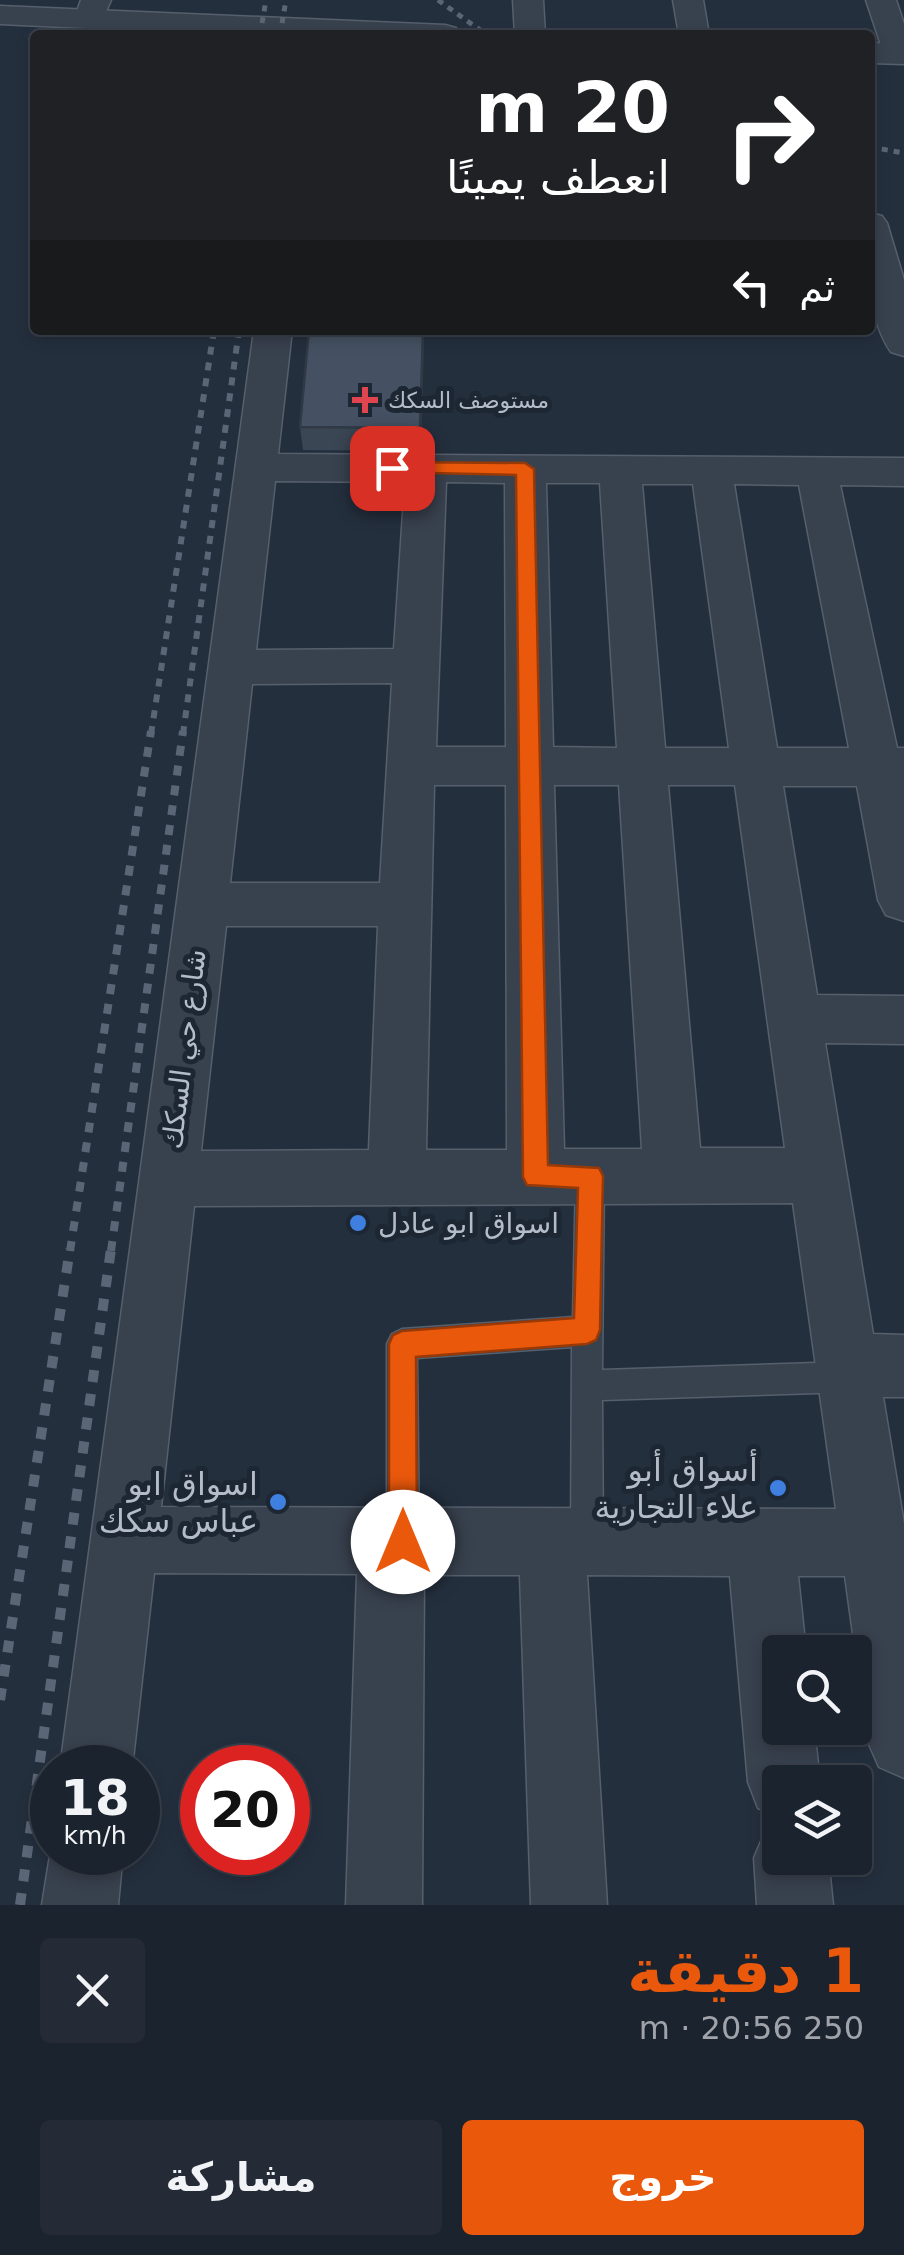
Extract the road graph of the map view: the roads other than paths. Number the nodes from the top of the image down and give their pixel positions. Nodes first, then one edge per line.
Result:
1 (528, 0) edge
2 (688, 0) edge
3 (880, 0) edge
4 (92, 10) edge
5 (0, 15) edge
6 (290, 30) edge
7 (530, 30) edge
8 (693, 30) edge
9 (891, 54) edge
10 (875, 246) edge
11 (894, 332) edge
12 (272, 335) edge
13 (256, 468) junction
14 (426, 468) junction
15 (525, 469) junction
16 (620, 470) junction
17 (711, 470) junction
18 (817, 471) junction
19 (904, 472) edge
20 (418, 666) junction
21 (231, 667) junction
22 (414, 766) junction
23 (530, 766) junction
24 (643, 766) junction
25 (756, 767) junction
26 (891, 767) edge
27 (904, 900) edge
28 (202, 904) junction
29 (404, 905) junction
30 (794, 1019) junction
31 (904, 1020) edge
32 (818, 1175) junction
33 (563, 1176) junction
34 (672, 1176) junction
35 (397, 1177) junction
36 (168, 1179) junction
37 (587, 1330) junction
38 (866, 1369) edge
39 (587, 1384) junction
40 (123, 1540) junction
41 (397, 1541) junction
42 (570, 1543) junction
43 (762, 1544) junction
44 (874, 1544) junction
45 (904, 1742) edge
46 (99, 1745) edge
47 (782, 1765) edge
48 (83, 1875) edge
49 (793, 1875) edge
50 (80, 1905) edge
51 (384, 1905) edge
52 (569, 1905) edge
53 (796, 1905) edge

1 - 7 street
2 - 8 street
3 - 9 street
4 - 5 street
4 - 6 street
10 - 11 street
12 - 13 street, شارع حي السكك
13 - 14 street
13 - 21 street, شارع حي السكك
14 - 15 street
14 - 20 street
15 - 16 street
15 - 23 street
16 - 17 street
16 - 24 street
17 - 18 street
17 - 25 street
18 - 19 street
18 - 26 street
20 - 21 street
20 - 22 street
21 - 28 street, شارع حي السكك
22 - 23 street
22 - 29 street
23 - 24 street
23 - 33 street
24 - 25 street
24 - 34 street
25 - 26 street
25 - 30 street
26 - 27 street
28 - 29 street
28 - 36 street, شارع حي السكك
29 - 35 street
30 - 31 street
30 - 32 street
32 - 34 street
32 - 38 street
33 - 34 street
33 - 35 street
33 - 37 lane
35 - 36 street
36 - 40 street, شارع حي السكك
37 - 39 lane
37 - 41 lane
38 - 39 lane
38 - 44 street
39 - 42 lane
40 - 41 street
40 - 46 street, شارع حي السكك
41 - 42 street
41 - 51 street
42 - 43 street
42 - 52 street
43 - 44 street
43 - 47 street
44 - 45 street
48 - 50 street
49 - 53 street

